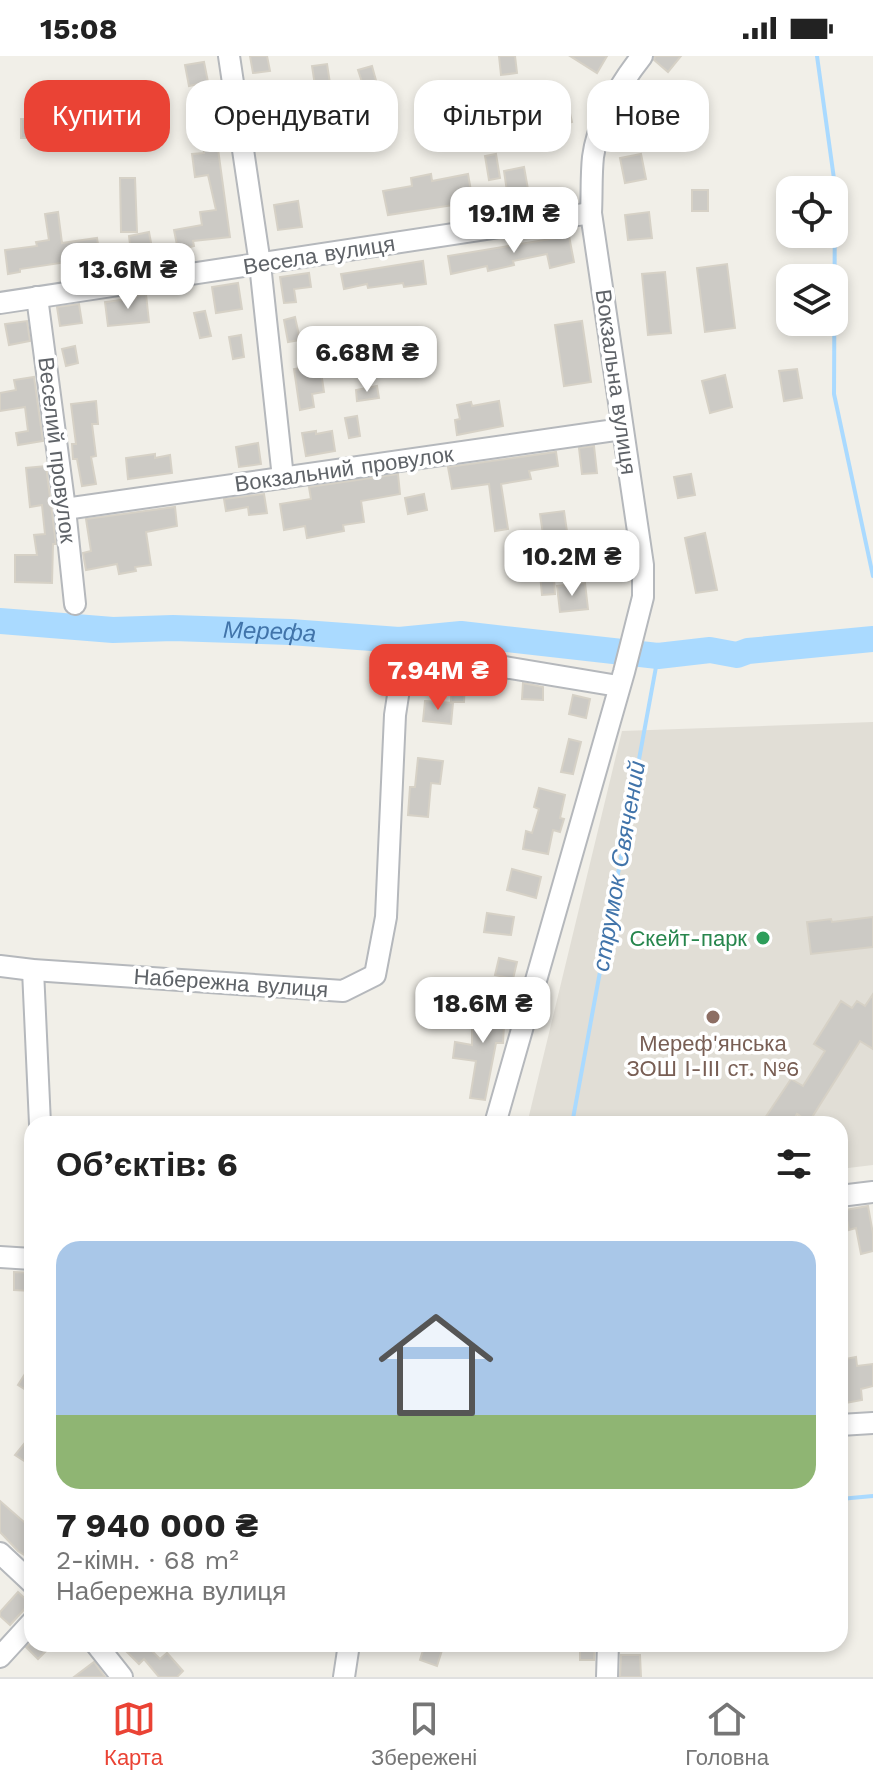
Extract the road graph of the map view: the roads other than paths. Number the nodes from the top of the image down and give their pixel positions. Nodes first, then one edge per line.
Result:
1 (229, 56) edge
2 (642, 56) edge
3 (591, 213) junction
4 (260, 264) junction
5 (37, 297) junction
6 (0, 303) edge
7 (622, 429) junction
8 (283, 478) junction
9 (65, 509) junction
10 (75, 604) dead end
11 (621, 679) junction
12 (0, 966) edge
13 (33, 970) junction
14 (40, 1116) edge
15 (497, 1116) edge
16 (873, 1192) edge
17 (848, 1195) edge
18 (0, 1257) edge
19 (24, 1258) edge
20 (873, 1423) edge
21 (848, 1425) edge
22 (0, 1553) edge
23 (24, 1576) edge
24 (24, 1631) edge
25 (102, 1652) edge
26 (348, 1652) edge
27 (608, 1652) edge
28 (0, 1657) edge
29 (122, 1677) edge
30 (344, 1677) edge
31 (607, 1677) edge

1 - 4 street
2 - 3 street, Вокзальна вулиця
3 - 4 street, Весела вулиця
3 - 7 street, Вокзальна вулиця
4 - 5 street, Весела вулиця
4 - 8 street
5 - 6 street, Весела вулиця
5 - 9 street, Веселий провулок
7 - 8 street, Вокзальний провулок
7 - 11 street, Вокзальна вулиця
8 - 9 street, Вокзальний провулок
9 - 10 street, Веселий провулок
11 - 13 street, Набережна вулиця
11 - 15 street
12 - 13 street, Набережна вулиця
13 - 14 street
16 - 17 street
18 - 19 street
20 - 21 street
22 - 23 street
24 - 28 street
25 - 29 street
26 - 30 street
27 - 31 street

